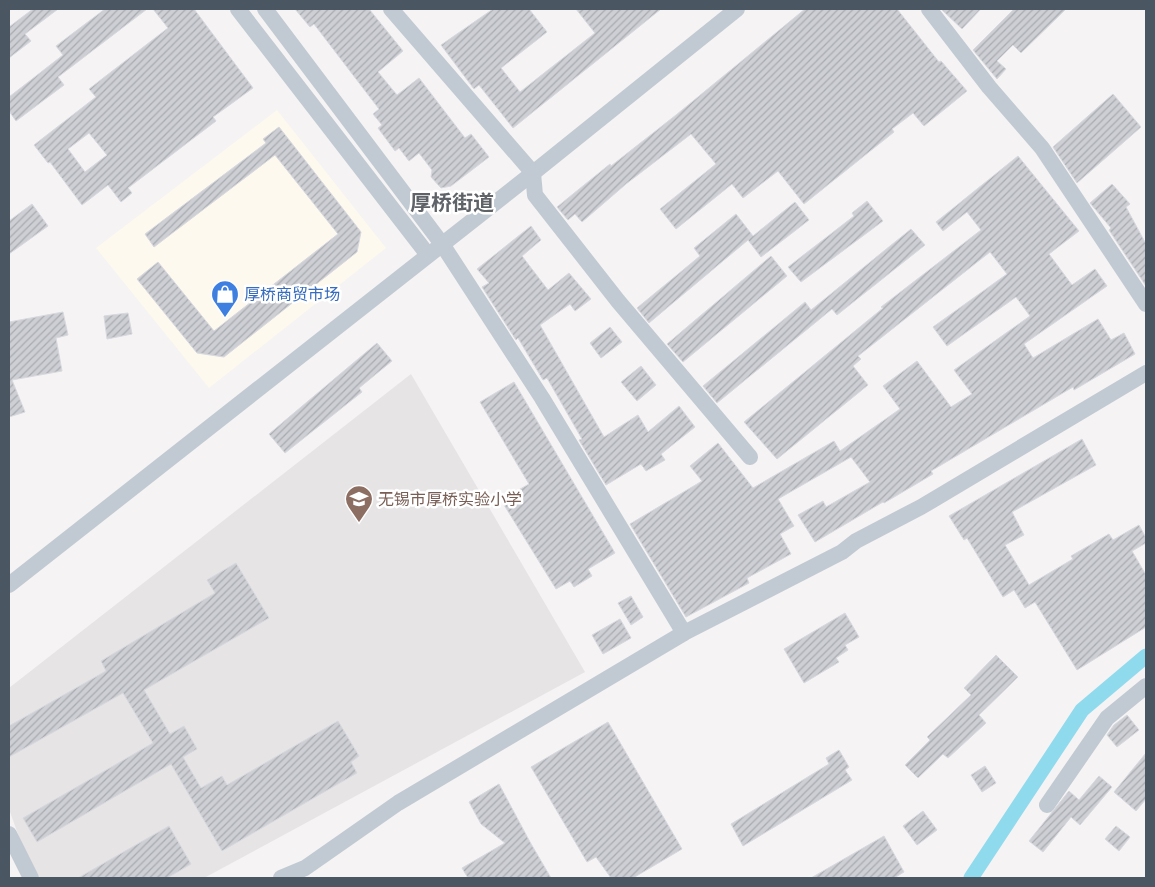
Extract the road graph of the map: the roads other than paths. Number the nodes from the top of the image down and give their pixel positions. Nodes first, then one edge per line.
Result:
1 (238, 9) edge
2 (265, 9) edge
3 (391, 9) edge
4 (737, 9) edge
5 (929, 9) edge
6 (533, 173) junction
7 (442, 244) junction
8 (428, 255) junction
9 (1146, 304) edge
10 (1146, 373) edge
11 (750, 457) dead end
12 (9, 585) edge
13 (684, 632) junction
14 (1146, 686) edge
15 (1046, 805) dead end
16 (9, 834) edge
17 (308, 873) edge
18 (31, 878) edge
19 (281, 878) edge

1 - 8 street
2 - 7 street
3 - 6 street
4 - 6 street
5 - 9 street
6 - 7 street
6 - 11 street
7 - 8 street
7 - 13 street
8 - 12 street
10 - 13 street
13 - 17 street
14 - 15 street
16 - 18 street
17 - 19 street

